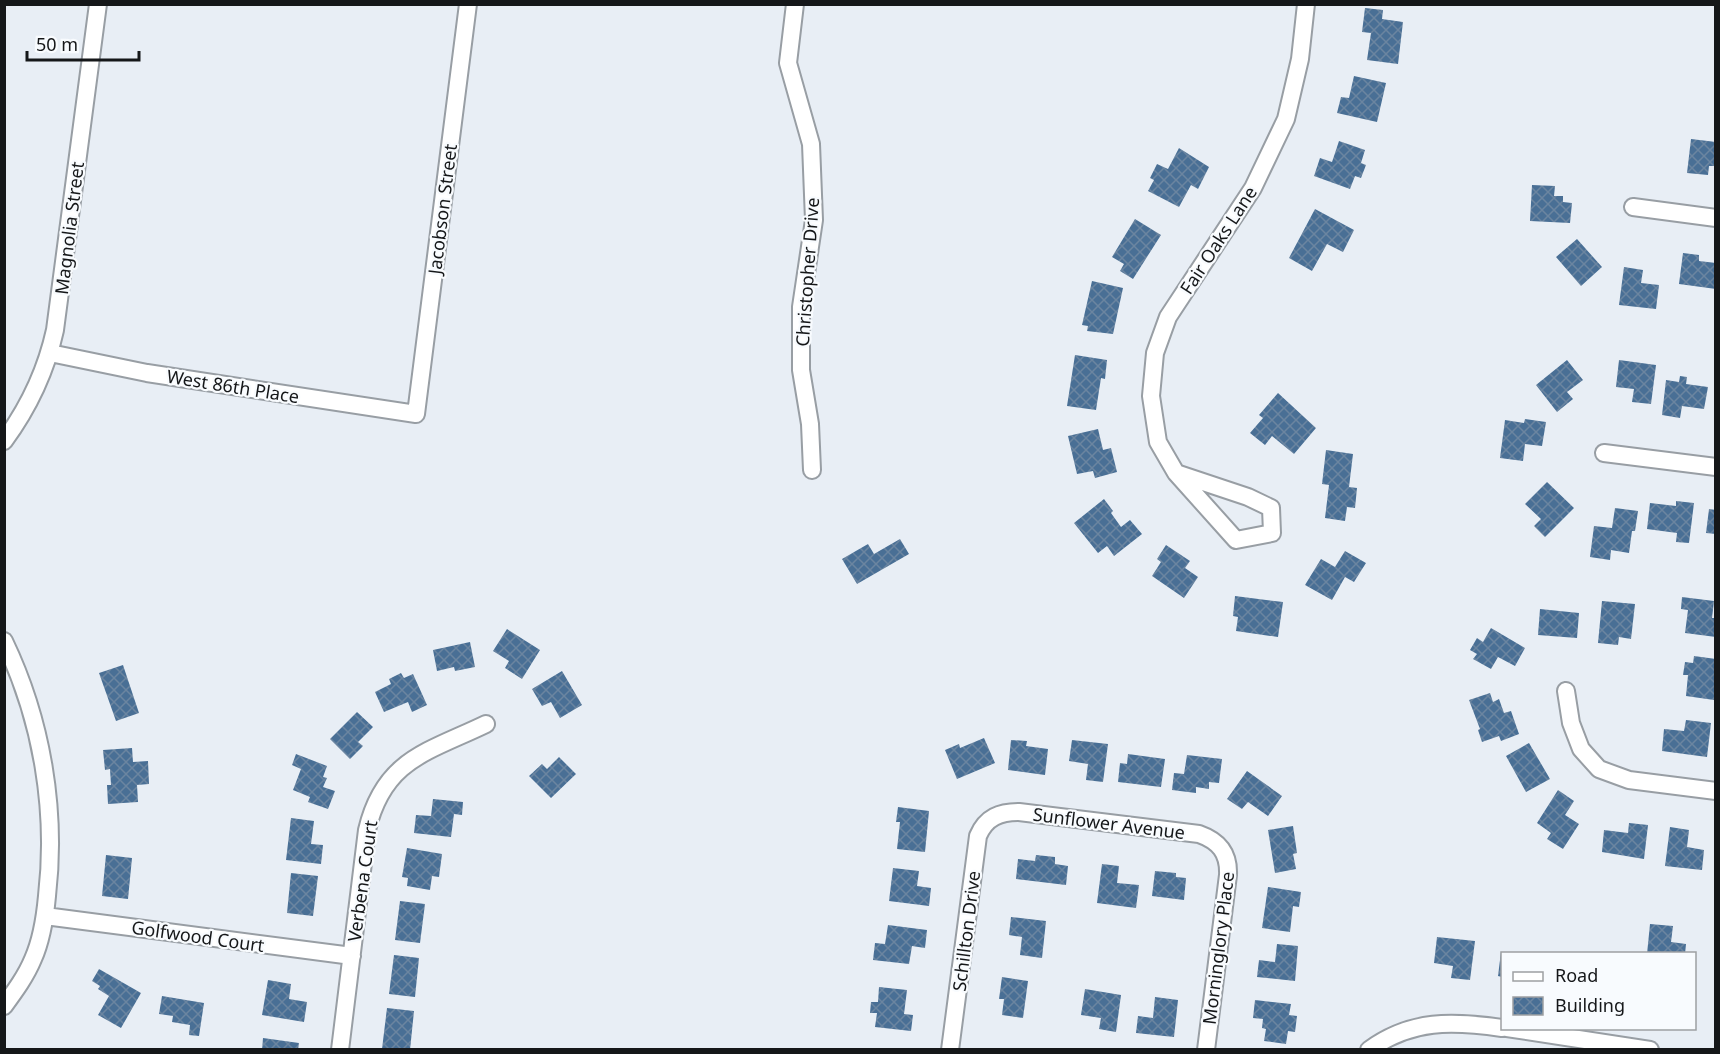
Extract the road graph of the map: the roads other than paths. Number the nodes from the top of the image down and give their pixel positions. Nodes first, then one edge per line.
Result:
1 (98, 4) edge
2 (468, 4) edge
3 (795, 4) edge
4 (1306, 4) edge
5 (1634, 207) dead end
6 (1716, 218) edge
7 (50, 352) junction
8 (416, 414) joint
9 (4, 441) edge
10 (1604, 453) dead end
11 (1716, 466) edge
12 (812, 470) dead end
13 (1176, 473) junction
14 (4, 641) edge
15 (1566, 690) dead end
16 (486, 724) dead end
17 (1716, 791) edge
18 (993, 817) joint
19 (1221, 848) joint
20 (45, 916) junction
21 (352, 956) junction
22 (4, 1006) edge
23 (1501, 1027) edge
24 (1518, 1030) edge
25 (340, 1050) edge
26 (950, 1050) edge
27 (1206, 1050) edge
28 (1369, 1050) edge
29 (1650, 1050) edge

1 - 7 street, Magnolia Street
2 - 8 street, Jacobson Street
3 - 12 street, Christopher Drive
4 - 13 street, Fair Oaks Lane
5 - 6 street
7 - 8 street, West 86th Place
7 - 9 street, Magnolia Street
10 - 11 street
13 - 13 street, Fair Oaks Lane
14 - 20 street
15 - 17 street
16 - 21 street, Verbena Court
18 - 19 street, Sunflower Avenue
18 - 26 street, Schillton Drive
19 - 27 street, Morninglory Place
20 - 21 street, Golfwood Court
20 - 22 street
21 - 25 street, Verbena Court
23 - 28 street
24 - 29 street

